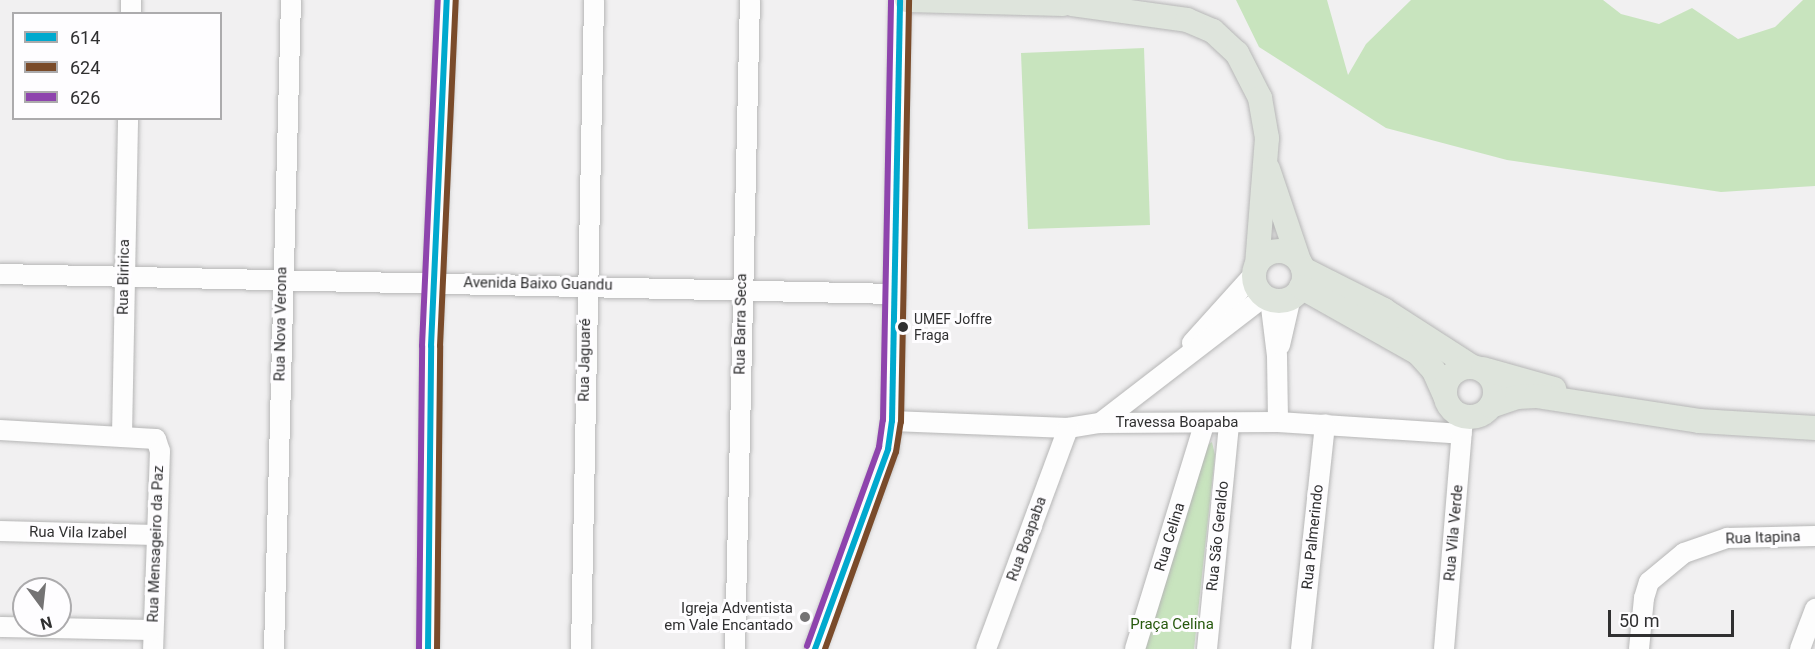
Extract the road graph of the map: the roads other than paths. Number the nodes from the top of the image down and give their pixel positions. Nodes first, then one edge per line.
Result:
1 (291, 0) edge
2 (447, 0) edge
3 (594, 0) edge
4 (750, 0) edge
5 (900, 0) edge
6 (907, 0) edge
7 (1128, 0) edge
8 (971, 1) edge
9 (1067, 2) edge
10 (1166, 16) junction
11 (128, 120) edge
12 (1267, 166) junction
13 (1256, 268) junction
14 (0, 274) edge
15 (124, 278) junction
16 (282, 279) junction
17 (434, 283) junction
18 (586, 284) junction
19 (1284, 288) junction
20 (741, 290) junction
21 (895, 294) junction
22 (1170, 368) junction
23 (1477, 368) junction
24 (1444, 396) junction
25 (1602, 404) junction
26 (1491, 406) junction
27 (892, 421) junction
28 (1278, 422) junction
29 (1100, 423) junction
30 (1229, 423) junction
31 (1324, 424) junction
32 (1204, 425) junction
33 (1462, 425) junction
34 (1068, 428) junction
35 (1815, 429) edge
36 (0, 430) edge
37 (122, 435) junction
38 (0, 531) edge
39 (155, 535) junction
40 (1815, 536) edge
41 (1815, 609) edge
42 (0, 627) edge
43 (153, 640) edge
44 (274, 649) edge
45 (428, 649) edge
46 (581, 649) edge
47 (735, 649) edge
48 (815, 649) edge
49 (986, 649) edge
50 (1135, 649) edge
51 (1207, 649) edge
52 (1301, 649) edge
53 (1444, 649) edge
54 (1639, 649) edge
55 (1800, 649) edge

1 - 16 street, Rua Nova Verona
2 - 17 street
3 - 18 street, Rua Jaguaré
4 - 20 street, Rua Barra Seca
5 - 21 street
6 - 8 main road
7 - 10 main road
8 - 9 main road
9 - 10 main road
10 - 12 main road
11 - 15 street, Rua Biririca
12 - 13 main road
12 - 19 main road
13 - 19 main road
13 - 19 main road
13 - 22 street
14 - 15 street, Avenida Baixo Guandu
15 - 16 street, Avenida Baixo Guandu
15 - 37 street, Rua Biririca
16 - 17 street, Avenida Baixo Guandu
16 - 44 street, Rua Nova Verona
17 - 18 street, Avenida Baixo Guandu
17 - 45 street
18 - 20 street, Avenida Baixo Guandu
18 - 46 street, Rua Jaguaré
19 - 22 street
19 - 23 main road
19 - 24 main road
19 - 28 street
20 - 21 street, Avenida Baixo Guandu
20 - 47 street, Rua Barra Seca
21 - 27 street
22 - 29 street
23 - 24 main road
23 - 25 main road
23 - 26 main road
24 - 33 main road
25 - 26 main road
25 - 35 main road
26 - 33 main road
27 - 34 street, Travessa Boapaba
27 - 48 street
28 - 30 street, Travessa Boapaba
28 - 31 street, Travessa Boapaba
29 - 32 street, Travessa Boapaba
29 - 34 street, Travessa Boapaba
30 - 32 street, Travessa Boapaba
30 - 51 street, Rua São Geraldo
31 - 33 street, Travessa Boapaba
31 - 52 street, Rua Palmerindo
32 - 50 street, Rua Celina
33 - 53 street, Rua Vila Verde
34 - 49 street, Rua Boapaba
36 - 37 street
37 - 39 street, Rua Mensageiro da Paz
38 - 39 street, Rua Vila Izabel
39 - 43 street, Rua Mensageiro da Paz
40 - 54 street, Rua Itapina
41 - 55 street
42 - 43 street

